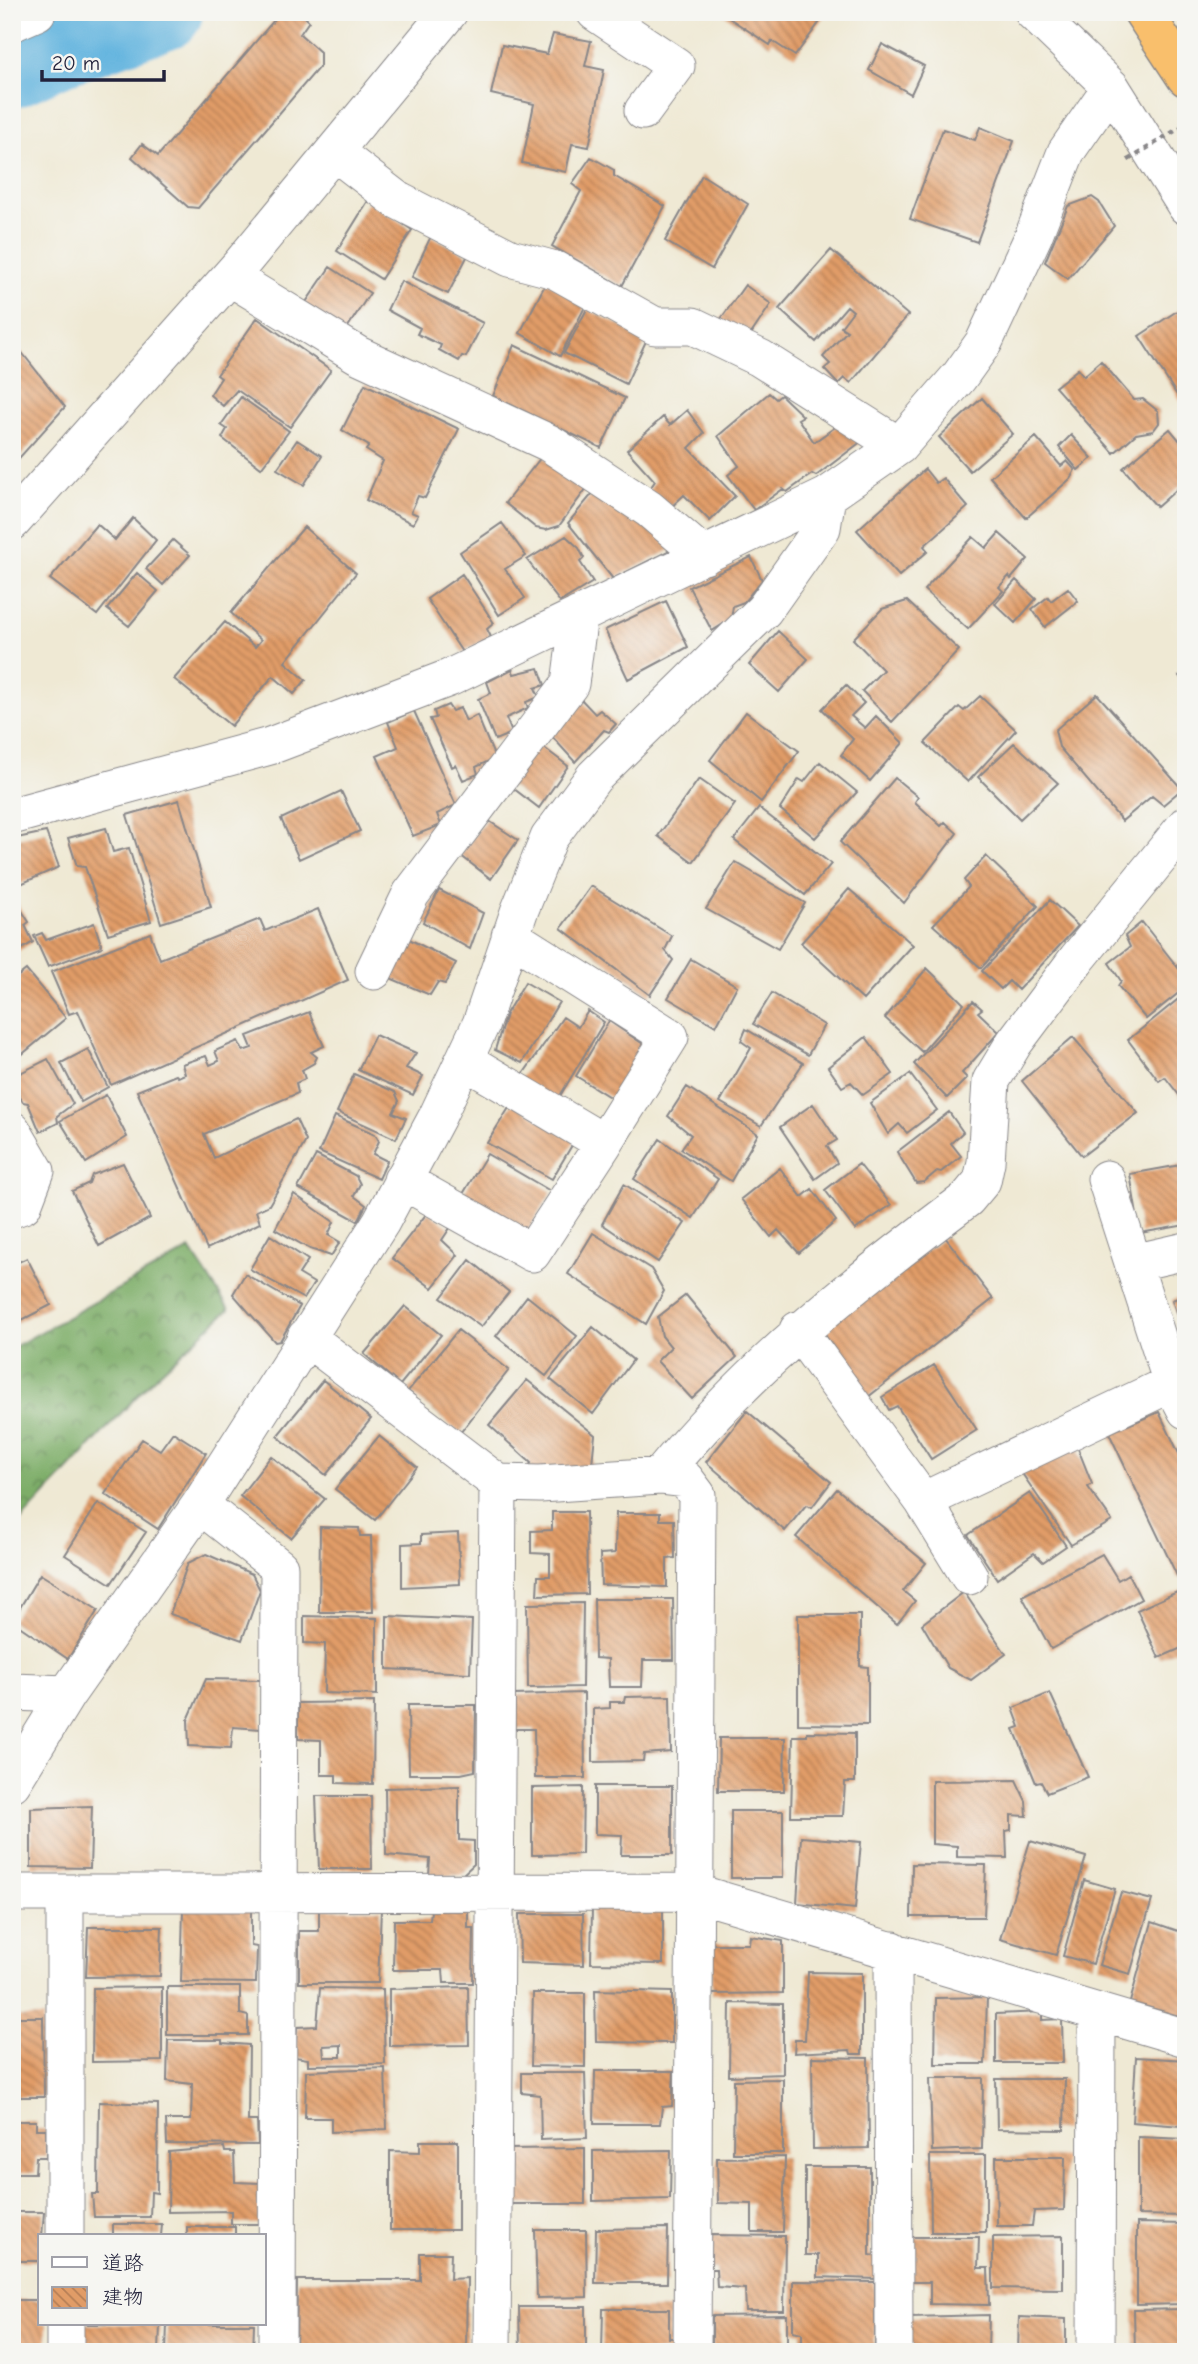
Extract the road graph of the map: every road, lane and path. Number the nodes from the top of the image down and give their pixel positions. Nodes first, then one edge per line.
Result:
1 (37, 12) edge
2 (449, 12) edge
3 (595, 12) edge
4 (1033, 12) edge
5 (1143, 12) edge
6 (12, 23) edge
7 (1186, 78) edge
8 (1111, 87) junction
9 (643, 111) dead end
10 (1186, 124) edge
11 (336, 153) junction
12 (1128, 160) dead end
13 (1186, 206) edge
14 (230, 277) junction
15 (899, 446) junction
16 (827, 496) junction
17 (12, 522) edge
18 (704, 555) junction
19 (579, 615) junction
20 (12, 816) edge
21 (1186, 825) edge
22 (510, 936) junction
23 (374, 971) dead end
24 (464, 1060) junction
25 (12, 1130) edge
26 (604, 1143) junction
27 (1106, 1179) dead end
28 (402, 1180) junction
29 (12, 1209) edge
30 (1186, 1251) edge
31 (1133, 1263) junction
32 (798, 1330) junction
33 (306, 1337) junction
34 (1179, 1396) edge
35 (660, 1476) junction
36 (498, 1483) junction
37 (923, 1501) junction
38 (200, 1505) junction
39 (969, 1576) dead end
40 (12, 1692) edge
41 (67, 1694) junction
42 (12, 1783) edge
43 (494, 1890) junction
44 (279, 1892) junction
45 (693, 1892) junction
46 (12, 1893) edge
47 (65, 1893) junction
48 (893, 1950) junction
49 (1097, 2013) junction
50 (1186, 2038) edge
51 (65, 2234) edge
52 (65, 2326) edge
53 (65, 2352) edge
54 (277, 2352) edge
55 (492, 2352) edge
56 (692, 2352) edge
57 (894, 2352) edge
58 (1096, 2352) edge

1 - 6 street
2 - 11 street
3 - 9 street
4 - 8 street
5 - 7 highway
8 - 13 street
8 - 15 street
10 - 12 path, bridge
11 - 14 street
11 - 15 street
14 - 17 street
14 - 18 street
15 - 16 street
16 - 18 street
16 - 22 street
18 - 19 street
19 - 20 street
19 - 23 street
21 - 32 street
22 - 24 street
22 - 26 street
24 - 26 street
24 - 28 street
25 - 29 street
26 - 28 street
27 - 31 street
28 - 33 street
30 - 31 street
31 - 34 street
32 - 35 street
32 - 37 street
33 - 36 street
33 - 38 street
34 - 37 street
35 - 36 street
35 - 45 street
36 - 43 street
37 - 39 street
38 - 41 street
38 - 44 street
40 - 41 street
41 - 42 street
43 - 44 street
43 - 45 street
43 - 55 street
44 - 47 street
44 - 54 street
45 - 48 street
45 - 56 street
46 - 47 street
47 - 51 street
48 - 49 street
48 - 57 street
49 - 50 street
49 - 58 street
52 - 53 street

